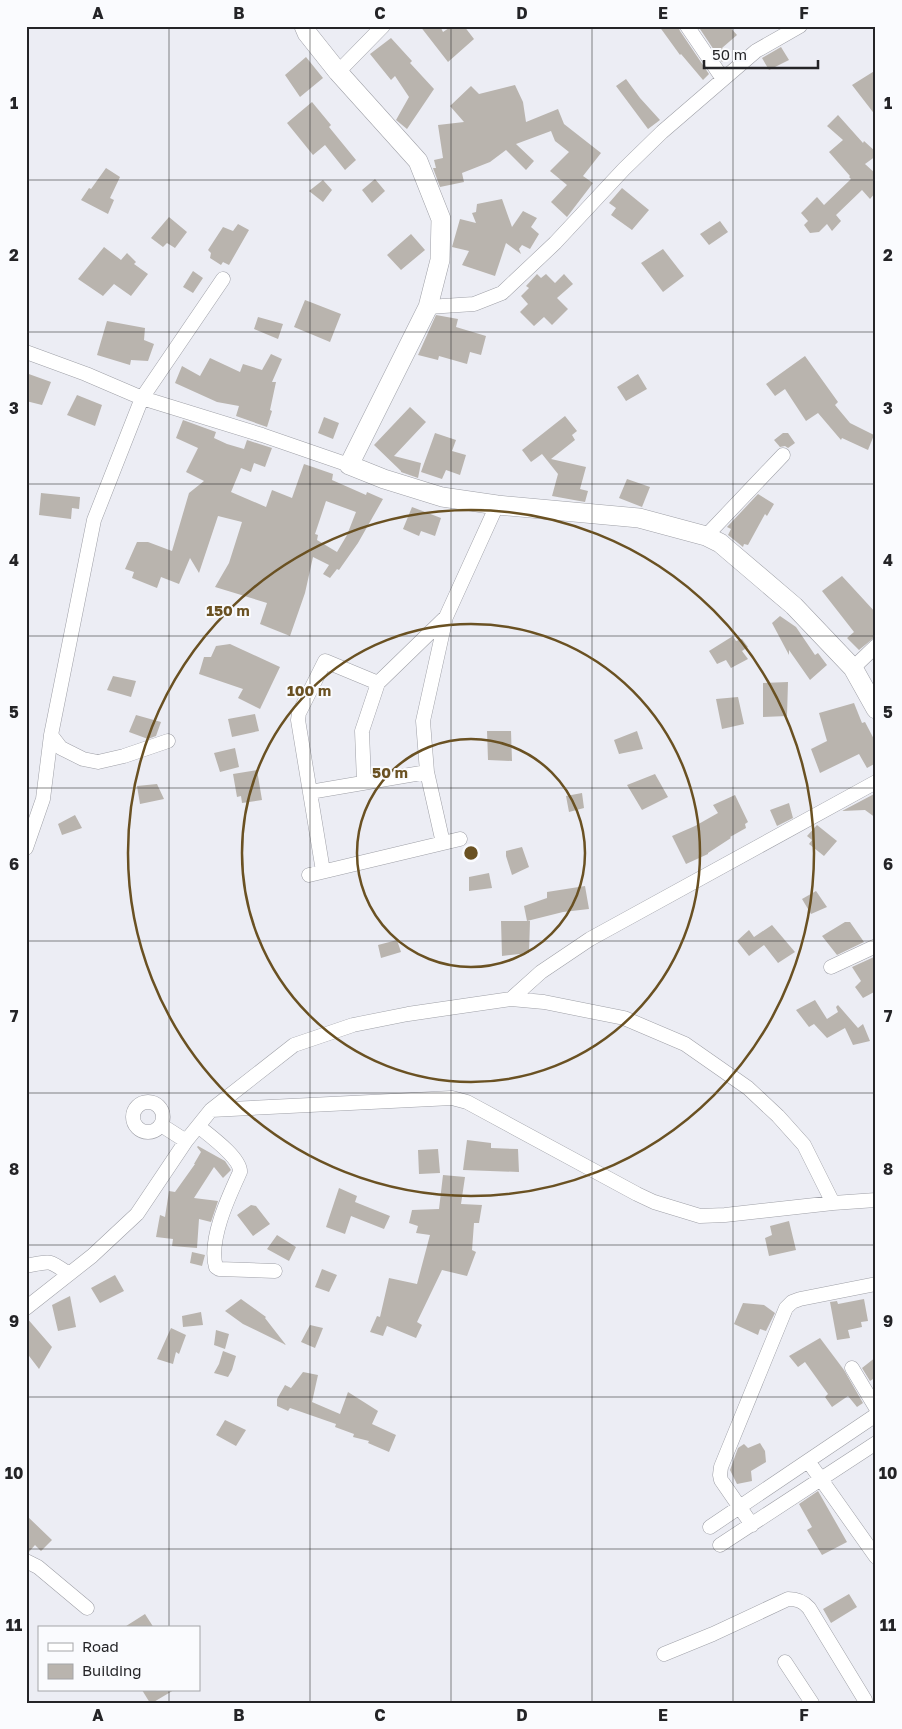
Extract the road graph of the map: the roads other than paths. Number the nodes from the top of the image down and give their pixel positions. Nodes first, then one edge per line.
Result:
1 (304, 26) edge
2 (383, 26) edge
3 (687, 26) edge
4 (800, 26) edge
5 (338, 72) junction
6 (723, 79) junction
7 (223, 279) dead end
8 (428, 307) junction
9 (26, 352) edge
10 (142, 398) junction
11 (783, 455) dead end
12 (349, 465) junction
13 (497, 505) junction
14 (706, 536) junction
15 (446, 618) junction
16 (876, 646) edge
17 (854, 668) junction
18 (378, 683) junction
19 (876, 709) edge
20 (51, 734) junction
21 (168, 741) dead end
22 (427, 772) junction
23 (364, 782) junction
24 (876, 782) edge
25 (310, 792) junction
26 (460, 839) dead end
27 (443, 843) junction
28 (26, 848) edge
29 (323, 871) junction
30 (309, 875) dead end
31 (876, 946) edge
32 (831, 967) dead end
33 (511, 999) junction
34 (211, 1110) junction
35 (161, 1125) dead end
36 (198, 1126) junction
37 (186, 1141) junction
38 (876, 1200) edge
39 (833, 1203) junction
40 (26, 1266) edge
41 (275, 1271) dead end
42 (69, 1274) junction
43 (876, 1284) edge
44 (26, 1308) edge
45 (852, 1368) dead end
46 (876, 1408) edge
47 (876, 1415) edge
48 (876, 1443) edge
49 (808, 1460) junction
50 (822, 1479) junction
51 (738, 1508) junction
52 (752, 1525) junction
53 (710, 1527) dead end
54 (720, 1545) dead end
55 (873, 1548) edge
56 (26, 1560) edge
57 (87, 1608) dead end
58 (664, 1654) dead end
59 (785, 1662) dead end
60 (866, 1700) edge
61 (812, 1703) edge

1 - 5 street
2 - 5 street
3 - 6 street
4 - 6 street
5 - 8 street
6 - 8 street
7 - 10 street
8 - 12 street
9 - 10 street
10 - 12 street
10 - 20 street
11 - 14 street
12 - 13 street
13 - 14 street
13 - 15 street
14 - 17 street
15 - 18 street
15 - 22 street
16 - 17 street
17 - 19 street
18 - 23 street
18 - 25 street
20 - 21 street
20 - 28 street
22 - 23 street
22 - 27 street
23 - 25 street
24 - 33 street
25 - 29 street
26 - 27 street
27 - 29 street
29 - 30 street
31 - 32 street
33 - 34 street
33 - 39 street
34 - 36 street
34 - 39 street
35 - 37 street
36 - 37 street
36 - 41 street
37 - 42 street
38 - 39 street
40 - 42 street
42 - 44 street
43 - 51 street
45 - 46 street
47 - 49 street
48 - 50 street
49 - 50 street
49 - 51 street
50 - 52 street
50 - 55 street
51 - 52 street
51 - 53 street
52 - 54 street
56 - 57 street
58 - 60 street
59 - 61 street

